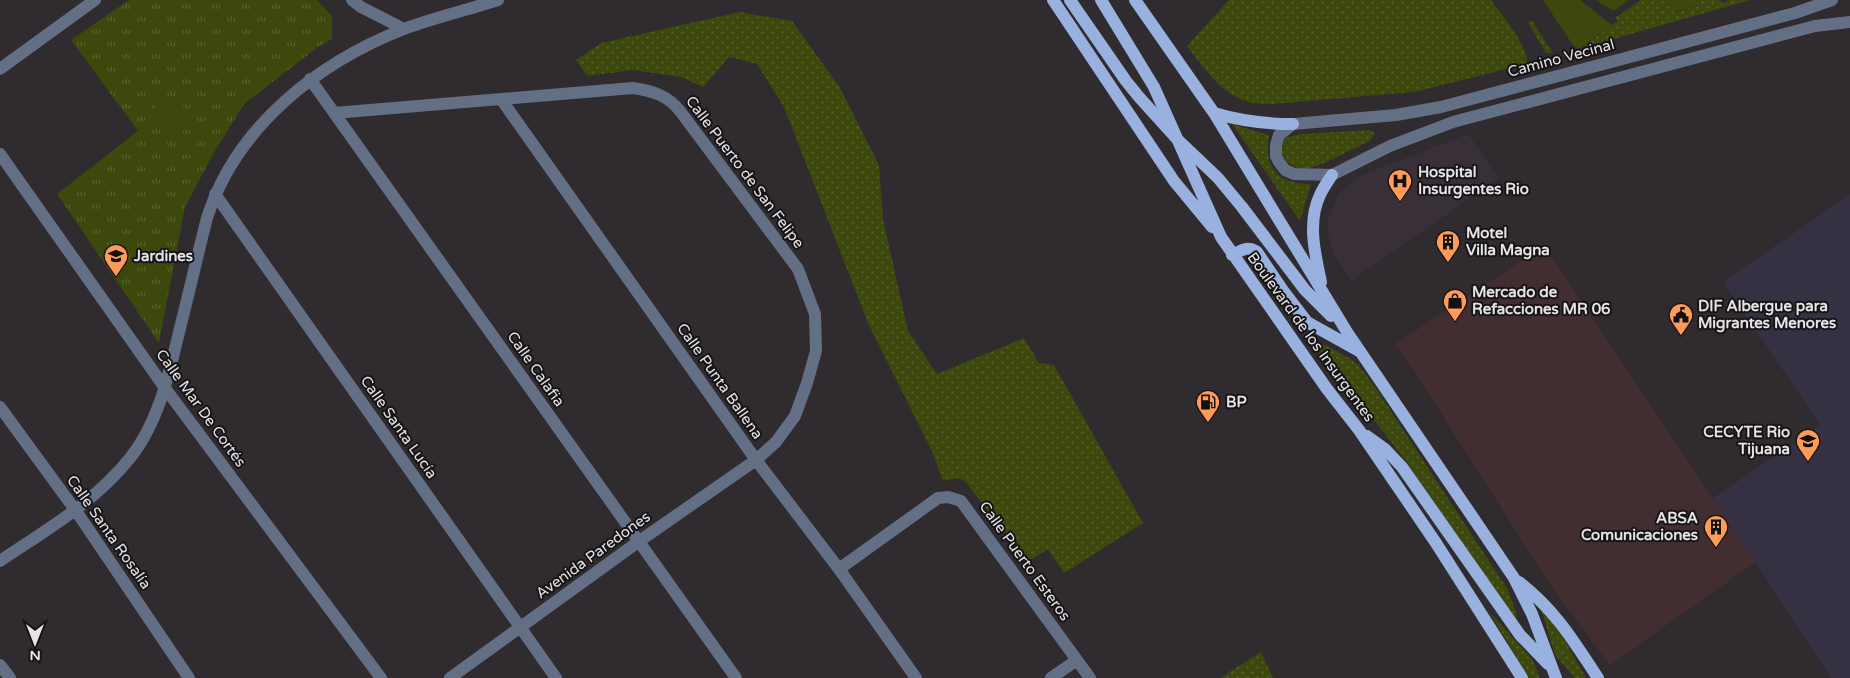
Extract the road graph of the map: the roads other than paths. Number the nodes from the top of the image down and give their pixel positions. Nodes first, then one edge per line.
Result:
1 (95, 0) edge
2 (352, 0) edge
3 (498, 0) edge
4 (1053, 0) edge
5 (1070, 0) edge
6 (1101, 0) edge
7 (1135, 0) edge
8 (1832, 0) edge
9 (78, 5) edge
10 (1850, 22) edge
11 (404, 29) junction
12 (0, 69) edge
13 (310, 79) junction
14 (501, 99) junction
15 (334, 113) junction
16 (1214, 113) junction
17 (1294, 124) junction
18 (1177, 139) junction
19 (0, 154) edge
20 (1332, 175) junction
21 (215, 194) junction
22 (1221, 237) junction
23 (1232, 255) junction
24 (1324, 295) junction
25 (1347, 332) junction
26 (1361, 352) junction
27 (165, 388) junction
28 (0, 407) edge
29 (1359, 430) junction
30 (756, 460) junction
31 (76, 511) junction
32 (638, 542) junction
33 (0, 561) edge
34 (839, 569) junction
35 (1514, 578) junction
36 (520, 627) junction
37 (1077, 660) junction
38 (0, 664) edge
39 (1558, 675) edge
40 (10, 678) edge
41 (190, 678) edge
42 (381, 678) edge
43 (450, 678) edge
44 (556, 678) edge
45 (736, 678) edge
46 (916, 678) edge
47 (1050, 678) edge
48 (1090, 678) edge
49 (1522, 678) edge
50 (1598, 678) edge

1 - 9 street
2 - 11 street
3 - 11 street
4 - 22 main road
5 - 18 main road
6 - 18 main road, Boulevard de los Insurgentes
7 - 16 main road, Boulevard de los Insurgentes
8 - 17 street, Camino Vecinal
9 - 12 street
10 - 20 street
11 - 13 street
13 - 15 street, Calle Calafia
13 - 21 street
14 - 15 street, Calle Puerto de San Felipe
14 - 30 street, Calle Punta Ballena
14 - 30 street, Calle Puerto de San Felipe
15 - 32 street, Calle Calafia
16 - 17 main road
16 - 24 main road, Boulevard de los Insurgentes
17 - 20 street
18 - 22 main road, Boulevard de los Insurgentes
18 - 25 main road
19 - 27 street, Calle Mar De Cortés
20 - 24 main road
21 - 27 street
21 - 36 street, Calle Santa Lucía
22 - 23 main road, Boulevard de los Insurgentes
23 - 26 main road
23 - 29 main road, Boulevard de los Insurgentes
24 - 25 main road, Boulevard de los Insurgentes
25 - 26 main road, Boulevard de los Insurgentes
26 - 35 main road, Boulevard de los Insurgentes
27 - 31 street
27 - 42 street, Calle Mar De Cortés
28 - 31 street, Calle Santa Rosalía
29 - 39 main road
29 - 49 main road, Boulevard de los Insurgentes
30 - 32 street, Avenida Paredones
30 - 34 street, Calle Punta Ballena
31 - 33 street
31 - 41 street, Calle Santa Rosalía
32 - 36 street, Avenida Paredones
32 - 45 street, Calle Calafia
34 - 37 street, Calle Puerto Esteros
34 - 46 street, Calle Punta Ballena
35 - 39 main road, Boulevard de los Insurgentes
35 - 50 main road
36 - 43 street, Avenida Paredones
36 - 44 street, Calle Santa Lucía
37 - 47 street
37 - 48 street, Calle Puerto Esteros
38 - 40 street

